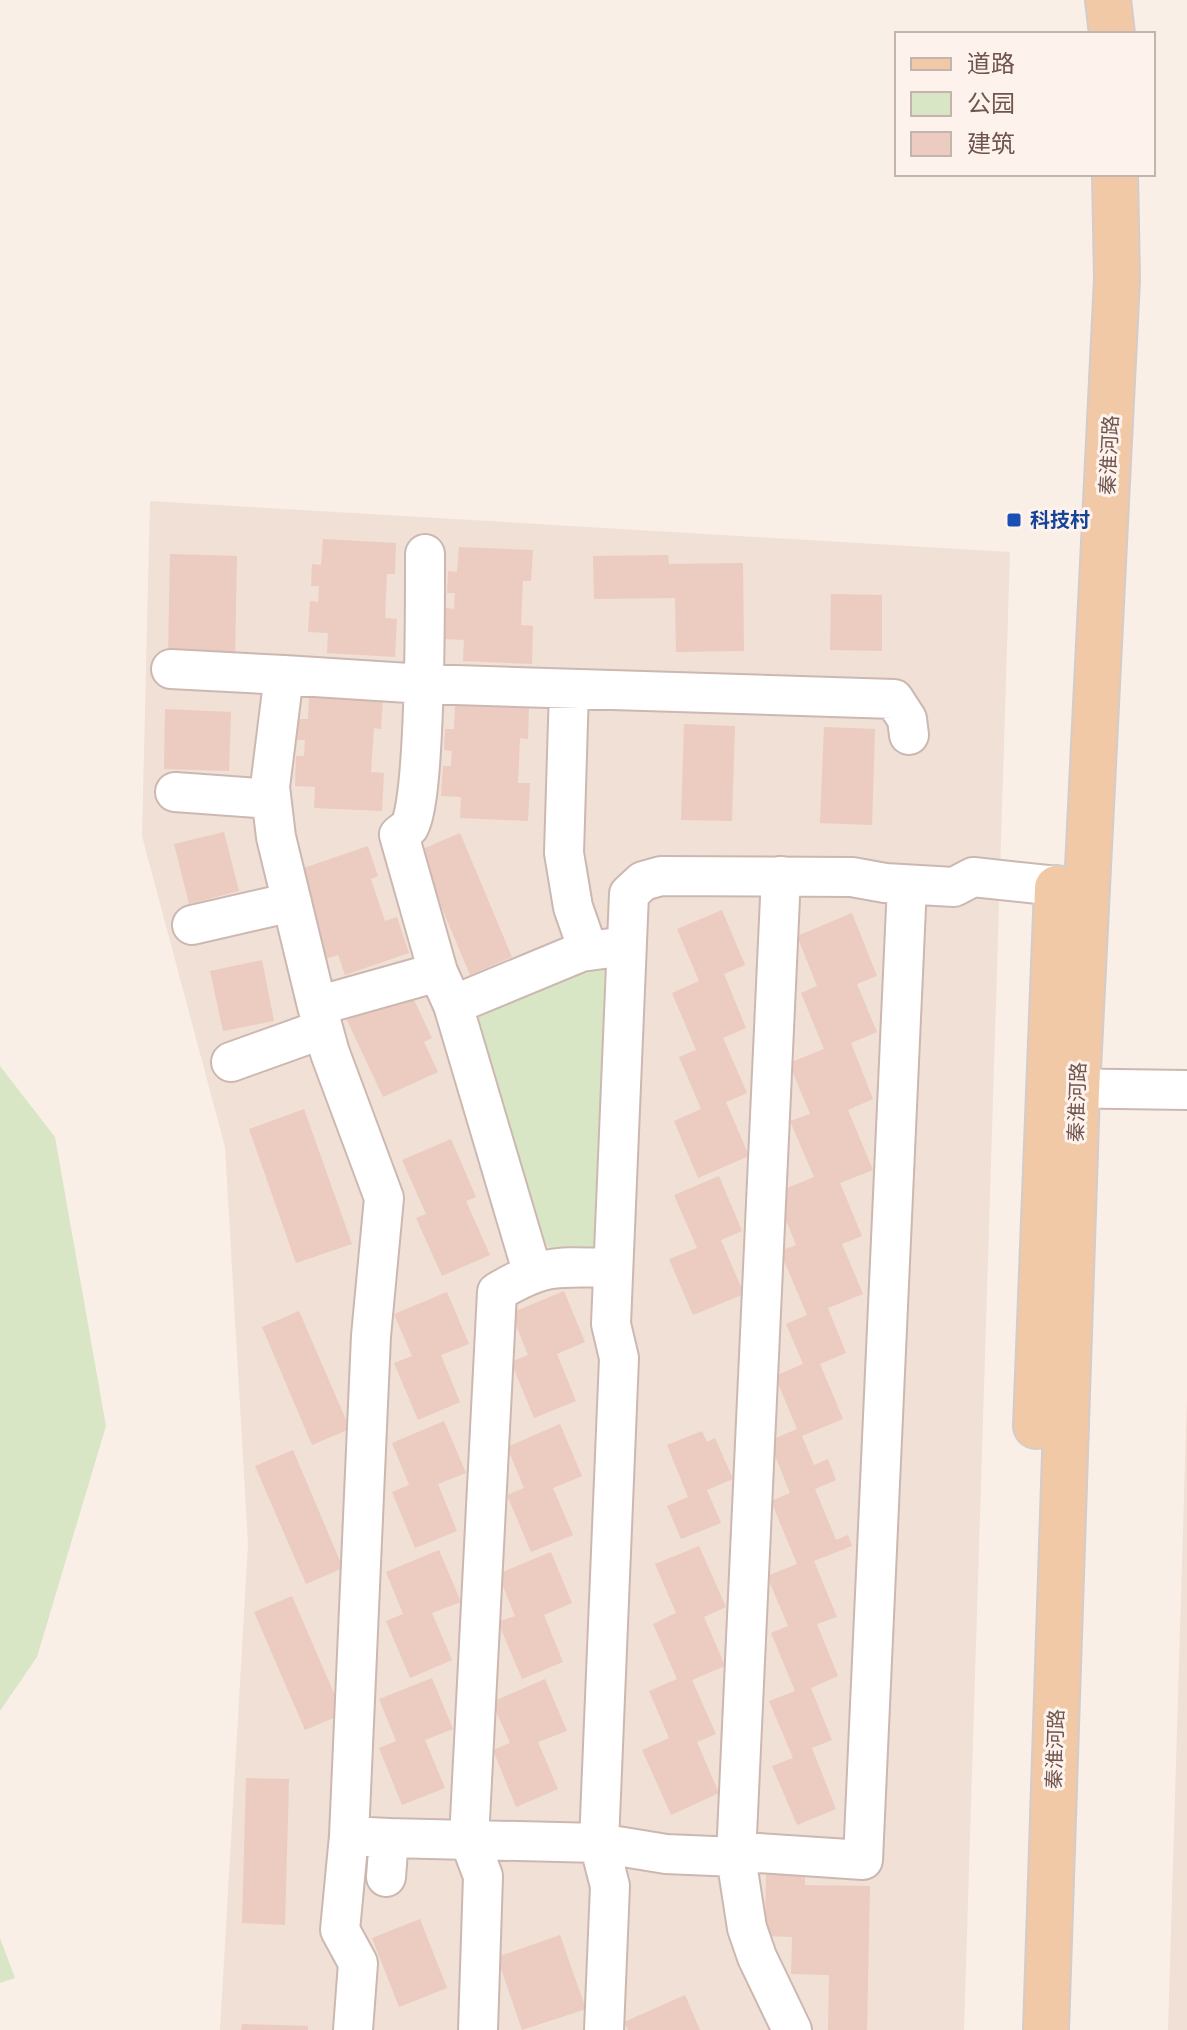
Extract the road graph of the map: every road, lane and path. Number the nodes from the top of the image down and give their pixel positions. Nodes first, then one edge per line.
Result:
1 (1078, 0) edge
2 (1108, 0) edge
3 (1082, 32) edge
4 (1112, 32) edge
5 (1085, 176) edge
6 (1115, 176) edge
7 (425, 554) dead end
8 (171, 669) dead end
9 (284, 675) junction
10 (424, 684) junction
11 (569, 689) junction
12 (909, 735) dead end
13 (175, 792) dead end
14 (271, 799) junction
15 (781, 876) junction
16 (907, 885) junction
17 (1057, 886) junction
18 (292, 902) junction
19 (192, 925) dead end
20 (606, 949) junction
21 (445, 989) junction
22 (320, 1018) junction
23 (231, 1062) dead end
24 (1062, 1089) junction
25 (1187, 1090) edge
26 (613, 1268) junction
27 (532, 1271) junction
28 (349, 1836) junction
29 (389, 1838) junction
30 (469, 1839) junction
31 (599, 1843) junction
32 (736, 1857) junction
33 (386, 1877) dead end
34 (353, 2030) edge
35 (478, 2030) edge
36 (604, 2030) edge
37 (792, 2030) edge
38 (1017, 2030) edge
39 (1046, 2030) edge

1 - 3 main road
2 - 4 main road
5 - 17 main road, 秦淮河路
6 - 24 main road, 秦淮河路
7 - 10 street
8 - 9 street
9 - 10 street
9 - 14 street
10 - 11 street
10 - 21 street
11 - 12 street
11 - 20 street
13 - 14 street
14 - 18 street
15 - 16 street
15 - 20 street
15 - 32 street
16 - 17 street
16 - 32 street
17 - 24 main road, 秦淮河路
18 - 19 street
18 - 22 street
20 - 21 street
20 - 26 street
21 - 22 street
21 - 27 street
22 - 23 street
22 - 28 street
24 - 25 street
24 - 38 main road, 秦淮河路
24 - 39 main road, 秦淮河路
26 - 27 street
26 - 31 street
27 - 30 street
28 - 29 street
28 - 34 street
29 - 30 street
29 - 33 street
30 - 31 street
30 - 35 street
31 - 32 street
31 - 36 street
32 - 37 street

